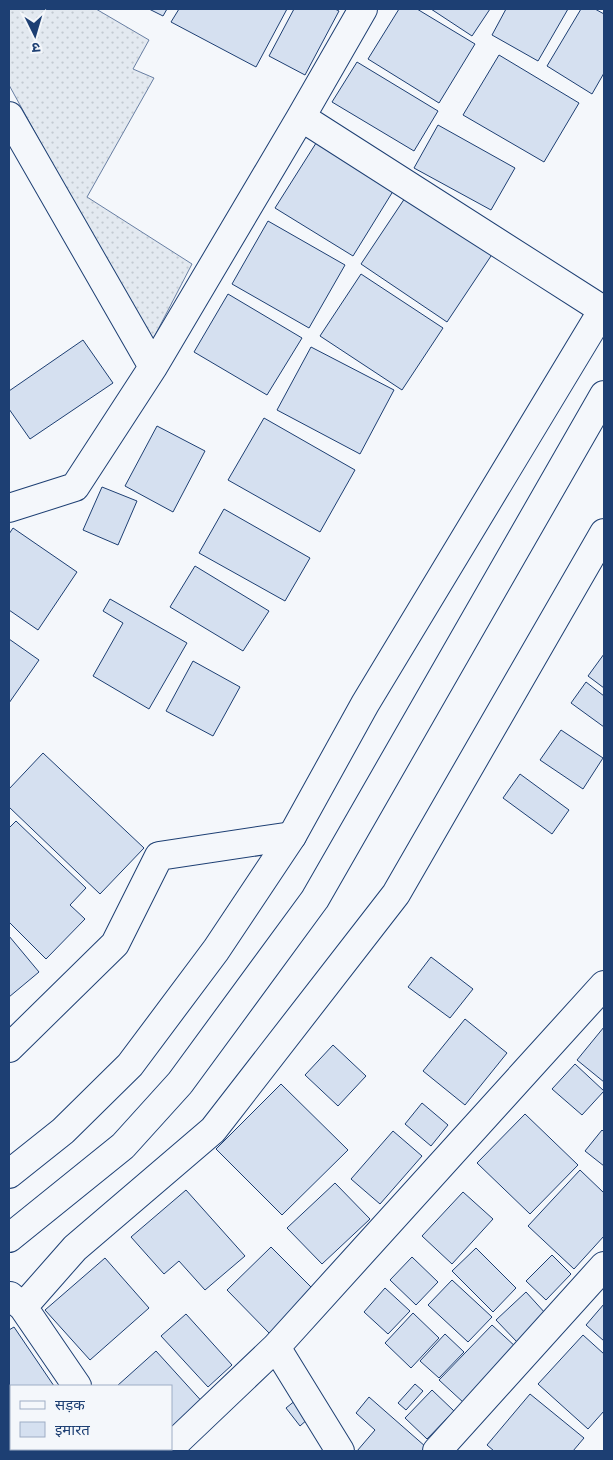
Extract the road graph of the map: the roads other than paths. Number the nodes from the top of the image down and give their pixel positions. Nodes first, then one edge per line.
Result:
1 (363, 9) edge
2 (9, 116) edge
3 (301, 117) junction
4 (604, 309) edge
5 (153, 367) junction
6 (604, 395) edge
7 (9, 508) edge
8 (604, 533) edge
9 (292, 836) junction
10 (604, 985) edge
11 (9, 1048) edge
12 (9, 1174) edge
13 (9, 1238) edge
14 (604, 1266) edge
15 (16, 1301) edge
16 (276, 1347) junction
17 (77, 1385) edge
18 (172, 1446) edge
19 (340, 1451) edge
20 (437, 1451) edge

1 - 3 street
2 - 5 street
3 - 4 street
3 - 5 street
4 - 9 street
5 - 7 street
6 - 13 street
8 - 15 street
9 - 11 street
9 - 12 street
10 - 16 street
14 - 20 street
15 - 17 street
16 - 18 street
16 - 19 street

